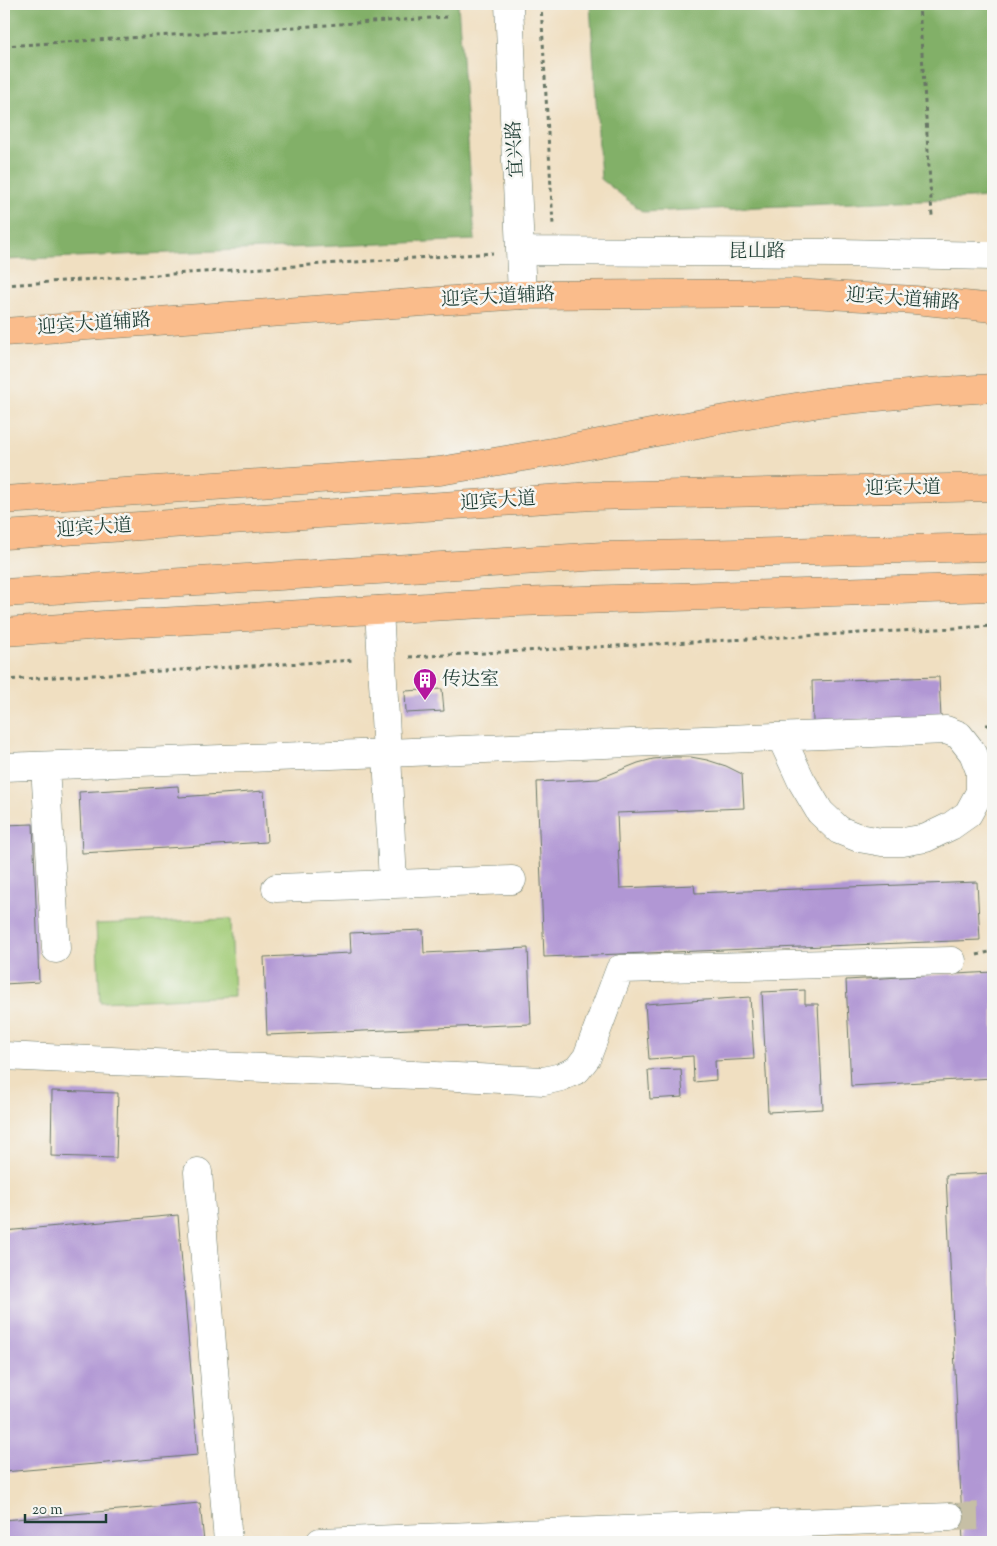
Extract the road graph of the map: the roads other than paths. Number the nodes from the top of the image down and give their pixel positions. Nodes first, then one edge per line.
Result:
1 (510, 4) edge
2 (521, 251) junction
3 (993, 256) edge
4 (522, 295) junction
5 (993, 308) edge
6 (4, 332) edge
7 (993, 388) edge
8 (993, 487) edge
9 (4, 500) edge
10 (4, 535) edge
11 (993, 547) edge
12 (993, 586) edge
13 (4, 593) edge
14 (379, 610) junction
15 (4, 632) edge
16 (781, 737) junction
17 (387, 753) junction
18 (45, 766) junction
19 (4, 768) edge
20 (512, 880) dead end
21 (394, 884) junction
22 (276, 888) dead end
23 (56, 949) dead end
24 (952, 960) dead end
25 (4, 1056) edge
26 (198, 1172) dead end
27 (950, 1517) tunnel mouth
28 (228, 1542) edge
29 (320, 1542) edge

1 - 2 street, 宜兴路
2 - 3 street, 昆山路
2 - 4 street, 宜兴路
4 - 5 main road, 迎宾大道辅路
4 - 6 main road, 迎宾大道辅路
7 - 9 main road
8 - 10 main road, 迎宾大道
11 - 13 main road
12 - 14 main road
14 - 15 main road
14 - 17 street
16 - 16 street
16 - 17 street
17 - 18 street
17 - 21 street
18 - 19 street
18 - 23 street
20 - 21 street
21 - 22 street
24 - 25 street
26 - 28 street
27 - 29 street

